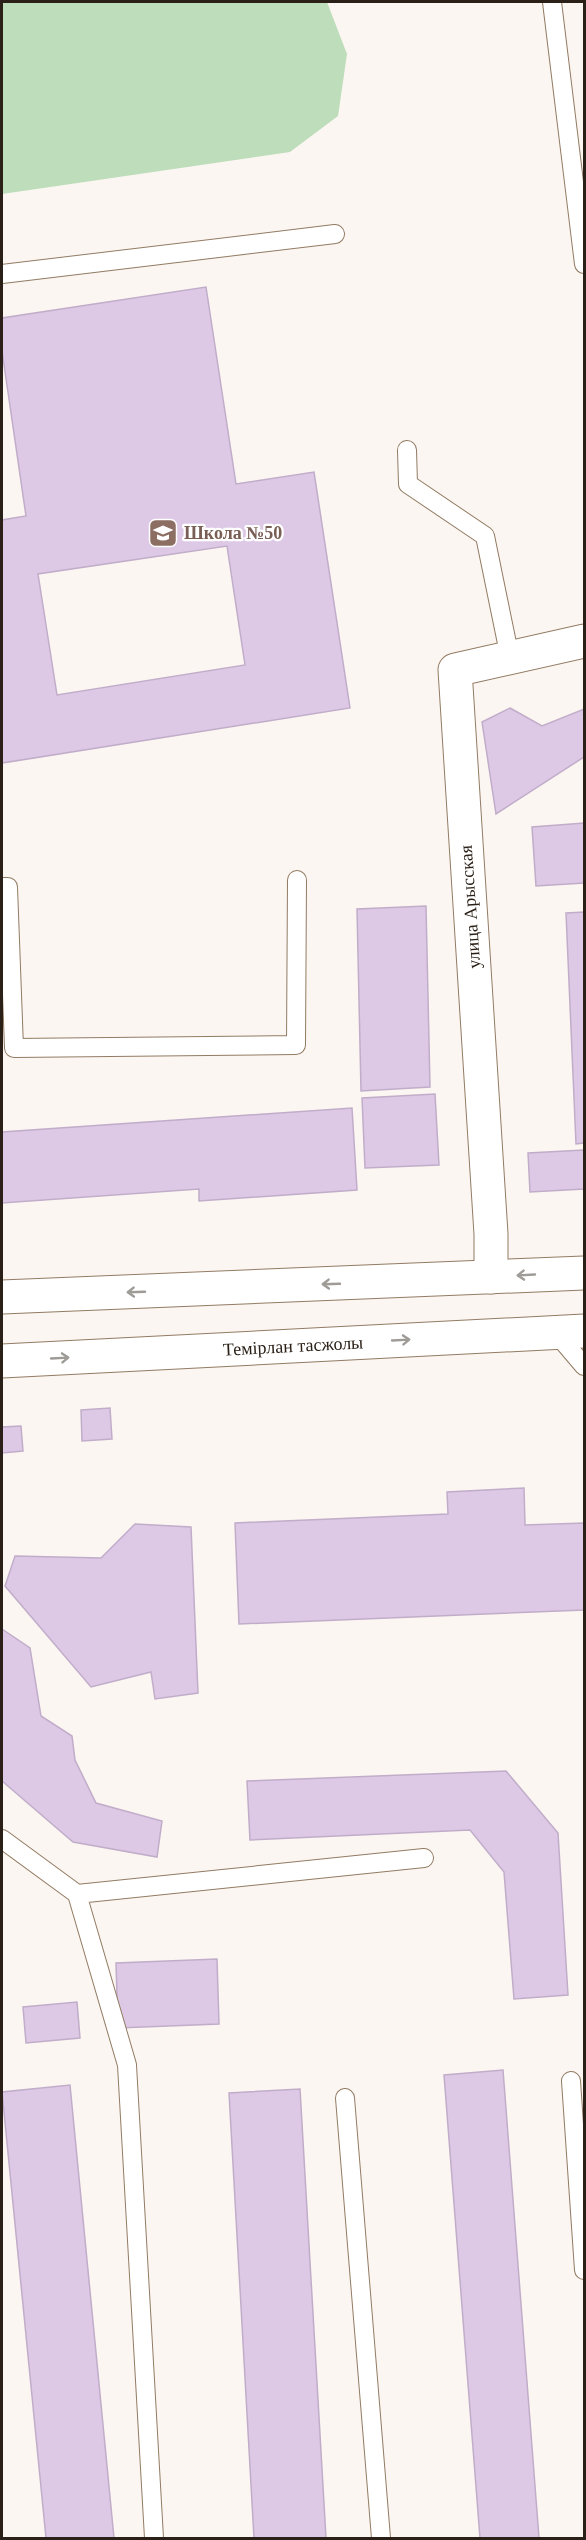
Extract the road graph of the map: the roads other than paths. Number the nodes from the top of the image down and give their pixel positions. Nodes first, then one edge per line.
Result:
1 (552, 2) edge
2 (335, 234) dead end
3 (585, 264) edge
4 (2, 274) edge
5 (407, 450) dead end
6 (585, 641) edge
7 (510, 657) junction
8 (297, 880) dead end
9 (2, 887) edge
10 (585, 1273) edge
11 (491, 1277) junction
12 (2, 1297) edge
13 (570, 1332) edge
14 (2, 1361) edge
15 (585, 1366) edge
16 (2, 1839) edge
17 (424, 1858) dead end
18 (77, 1894) junction
19 (572, 2081) dead end
20 (345, 2098) dead end
21 (585, 2270) edge
22 (154, 2538) edge
23 (381, 2538) edge

1 - 3 lane
2 - 4 lane
5 - 7 lane
6 - 7 main road, улица Арысская
7 - 11 main road, улица Арысская
8 - 9 lane
10 -> 11 main road
11 -> 12 main road
14 -> 13 main road, Темірлан тасжолы
13 - 15 lane
16 - 18 lane
17 - 18 lane
18 - 22 lane
19 - 21 lane
20 - 23 lane

